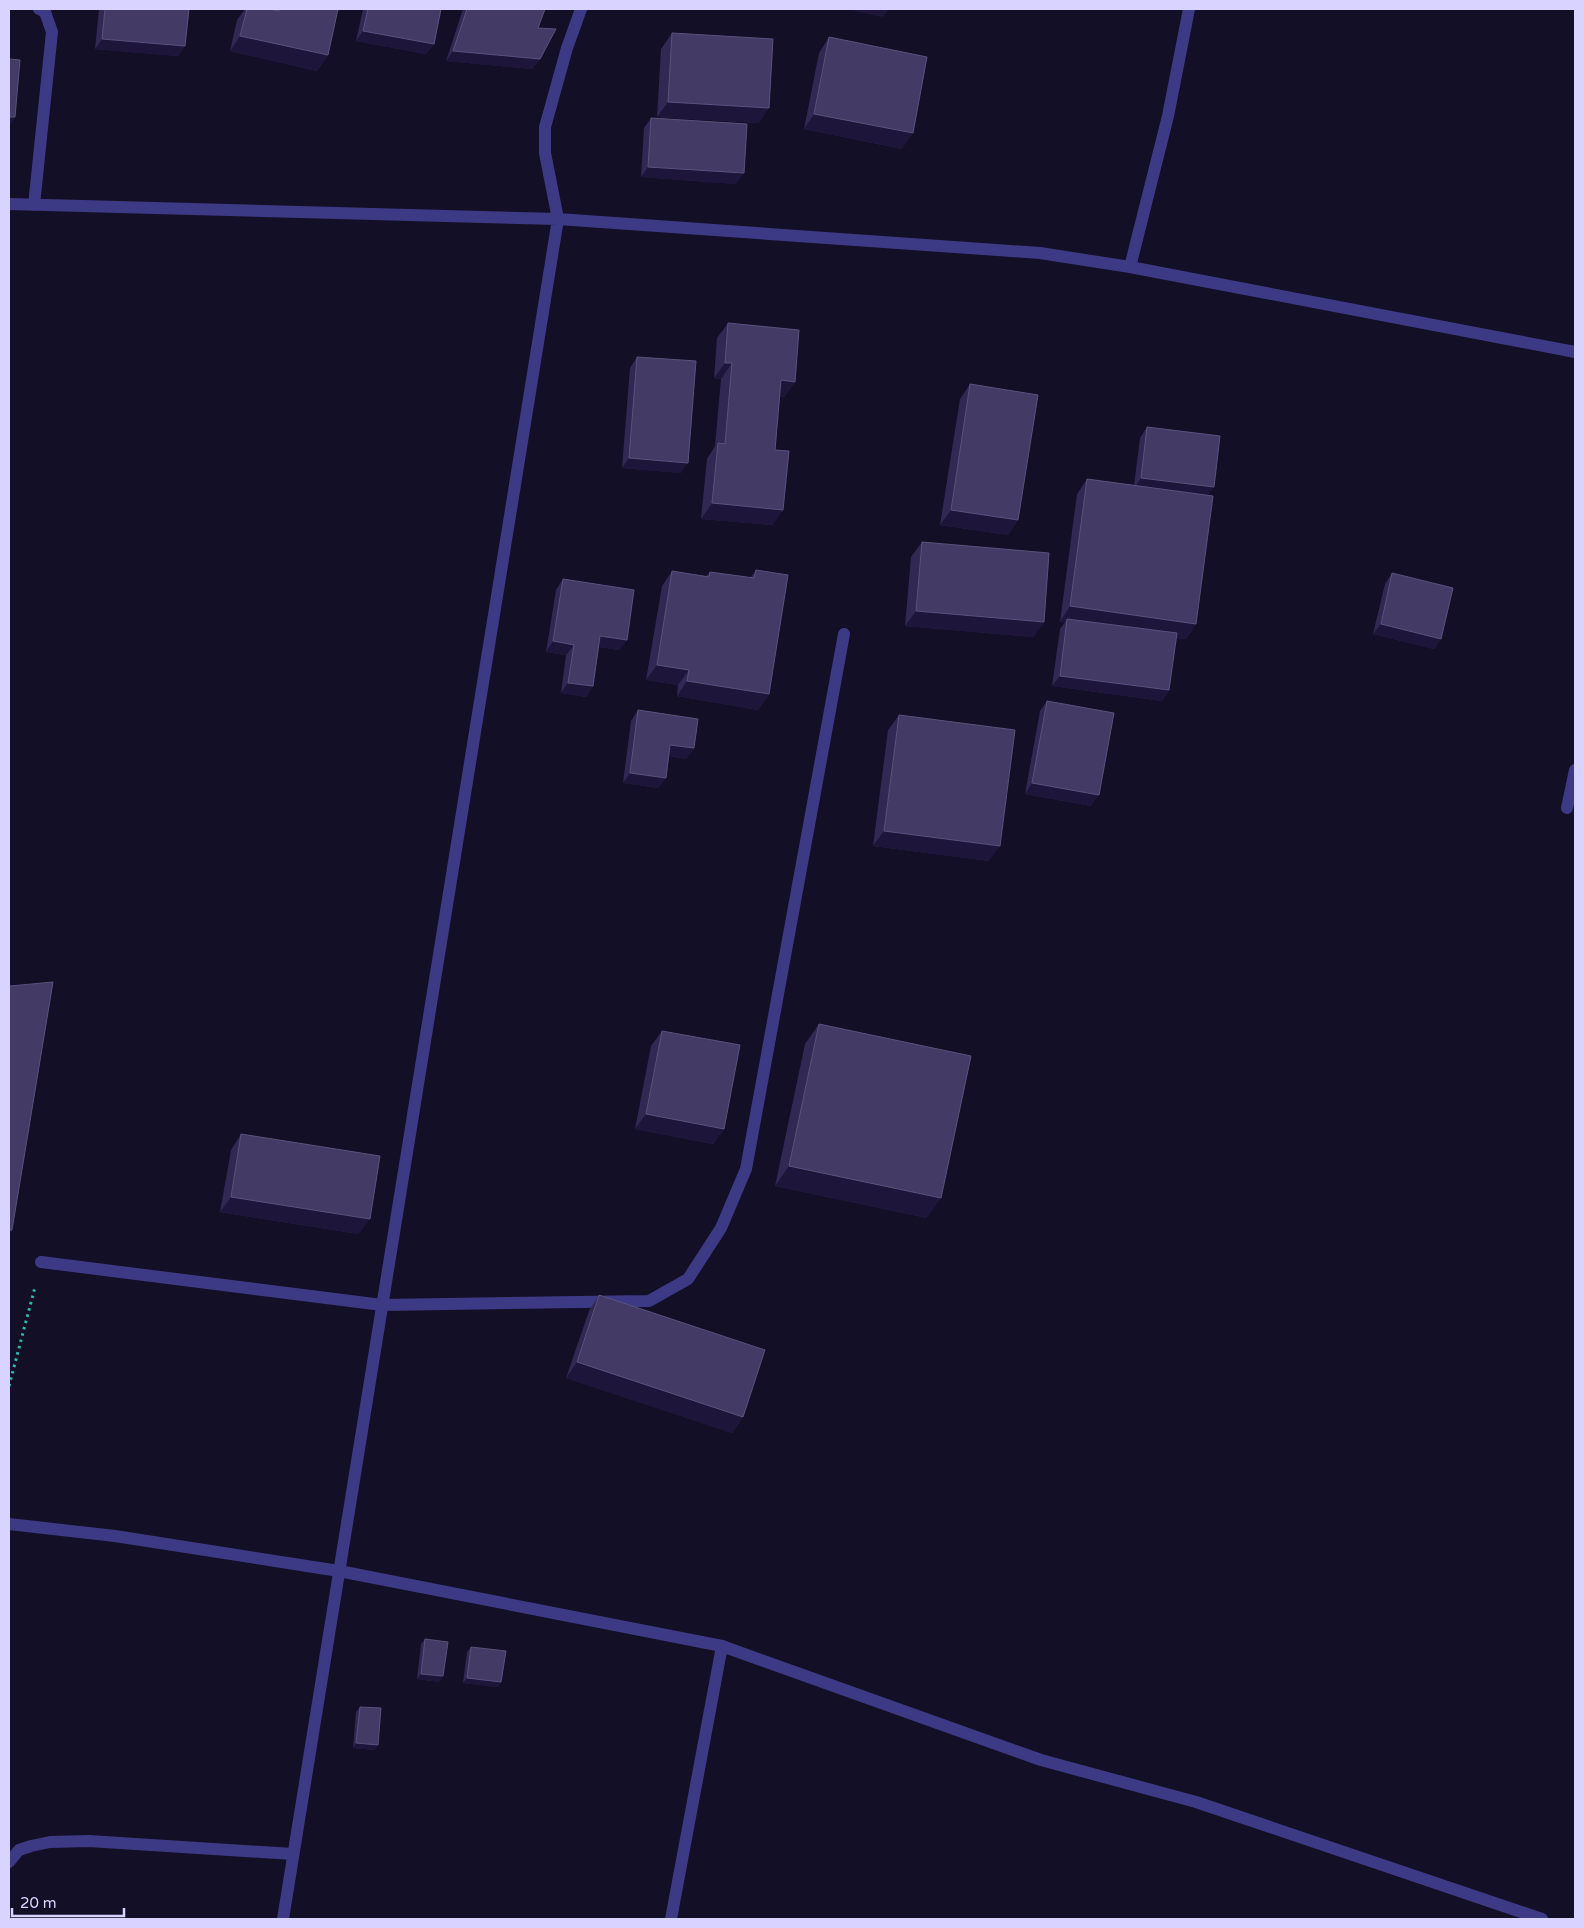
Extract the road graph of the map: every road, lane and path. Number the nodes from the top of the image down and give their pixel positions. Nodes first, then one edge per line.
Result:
1 (39, 9) edge
2 (581, 9) edge
3 (1189, 9) edge
4 (9, 204) edge
5 (34, 204) junction
6 (558, 219) junction
7 (1130, 267) junction
8 (1575, 352) edge
9 (844, 634) dead end
10 (1575, 770) edge
11 (1567, 808) dead end
12 (41, 1262) joint
13 (382, 1305) junction
14 (9, 1386) edge
15 (9, 1524) edge
16 (339, 1571) junction
17 (722, 1646) junction
18 (293, 1854) junction
19 (9, 1862) edge
20 (283, 1919) edge
21 (671, 1919) edge
22 (1542, 1919) edge

1 - 5 street
2 - 6 street
3 - 7 street
4 - 5 street
5 - 6 street
6 - 7 street
6 - 13 street
7 - 8 street
9 - 13 street
10 - 11 street
12 - 13 street
12 - 14 path
13 - 16 street
15 - 16 street
16 - 17 street
16 - 18 street
17 - 21 street
17 - 22 street
18 - 19 street
18 - 20 street

